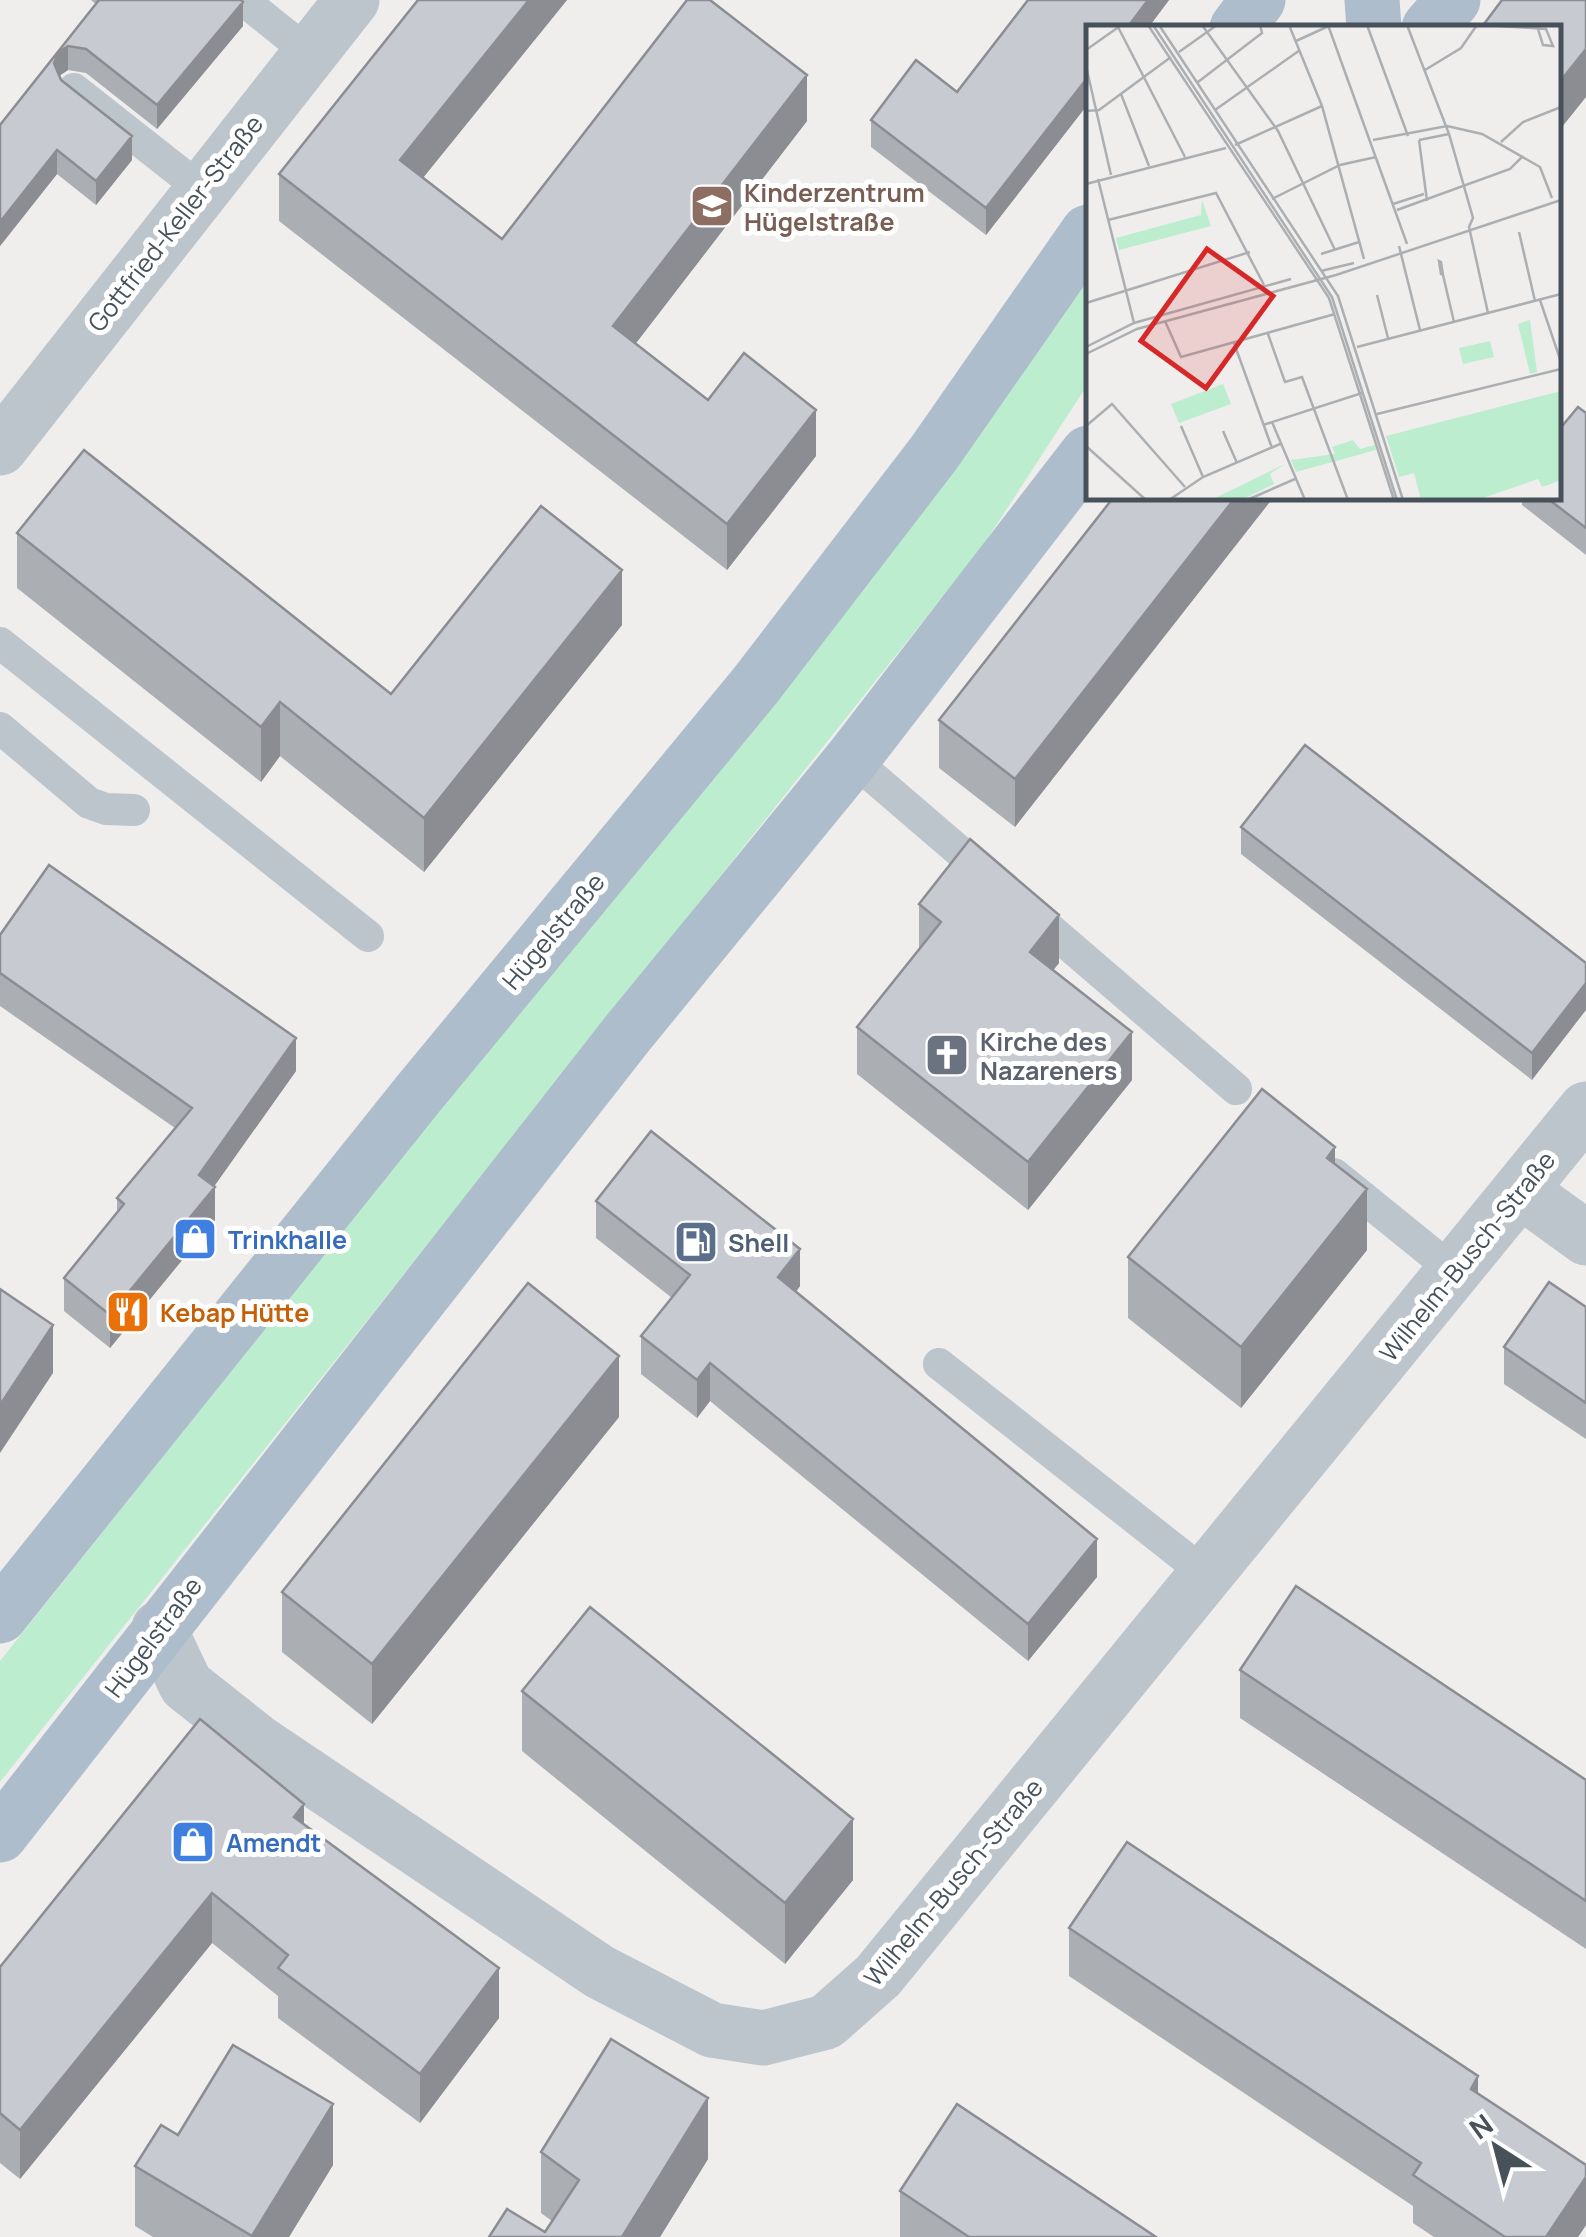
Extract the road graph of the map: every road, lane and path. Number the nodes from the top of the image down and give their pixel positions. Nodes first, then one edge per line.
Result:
1 (243, 0) edge
2 (352, 0) edge
3 (1258, 0) edge
4 (1372, 0) edge
5 (1453, 0) edge
6 (1239, 25) edge
7 (1374, 25) edge
8 (1432, 25) edge
9 (309, 53) junction
10 (74, 89) edge
11 (201, 189) junction
12 (1086, 235) edge
13 (0, 448) edge
14 (1086, 456) edge
15 (0, 643) edge
16 (0, 728) edge
17 (852, 759) junction
18 (134, 810) dead end
19 (368, 936) dead end
20 (1236, 1089) dead end
21 (1586, 1108) edge
22 (1315, 1160) edge
23 (1521, 1192) junction
24 (1586, 1238) edge
25 (1455, 1272) junction
26 (938, 1364) dead end
27 (1207, 1575) junction
28 (0, 1616) edge
29 (158, 1628) junction
30 (0, 1835) edge

1 - 9 lane
2 - 9 street, Gottfried-Keller-Straße
3 - 6 main road
4 - 7 main road
5 - 8 main road
9 - 11 street, Gottfried-Keller-Straße
10 - 11 lane
11 - 13 street, Gottfried-Keller-Straße
12 - 28 main road, Hügelstraße
14 - 17 main road, Hügelstraße
15 - 19 lane
16 - 18 lane
17 - 20 lane
17 - 29 main road, Hügelstraße
21 - 23 street, Wilhelm-Busch-Straße
22 - 25 lane
23 - 24 street
23 - 25 street, Wilhelm-Busch-Straße
25 - 27 street, Wilhelm-Busch-Straße
26 - 27 lane
27 - 29 street, Wilhelm-Busch-Straße
29 - 30 main road, Hügelstraße

